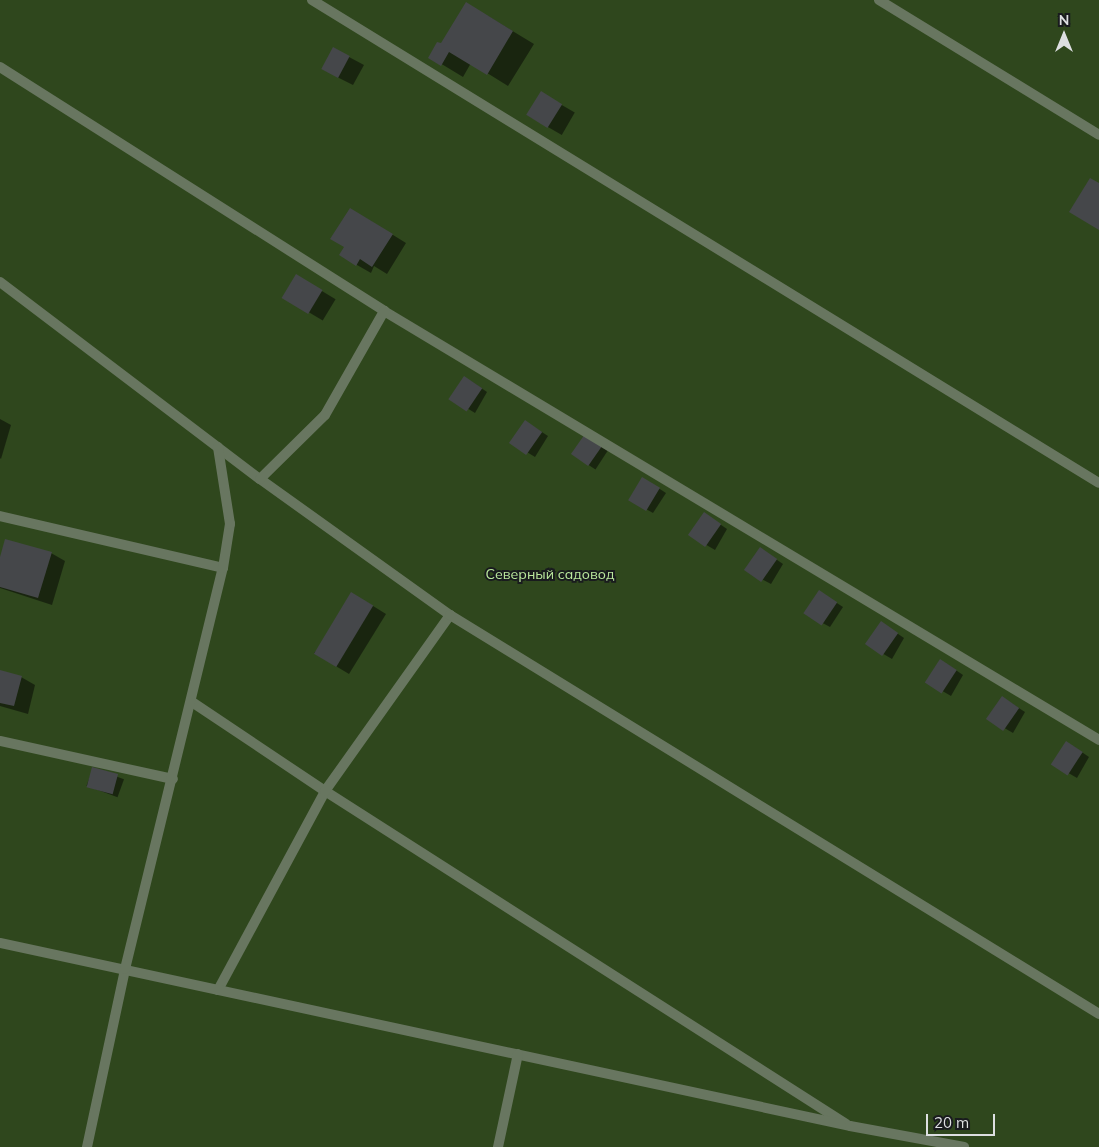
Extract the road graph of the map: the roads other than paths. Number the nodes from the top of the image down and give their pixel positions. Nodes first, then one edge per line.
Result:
1 (312, 0) edge
2 (879, 0) edge
3 (0, 67) edge
4 (1099, 135) edge
5 (0, 282) edge
6 (384, 311) junction
7 (218, 447) junction
8 (260, 478) junction
9 (1099, 483) edge
10 (0, 516) edge
11 (223, 568) junction
12 (450, 615) junction
13 (192, 702) junction
14 (1099, 740) edge
15 (0, 741) edge
16 (173, 779) junction
17 (325, 791) junction
18 (0, 944) edge
19 (125, 969) junction
20 (218, 990) junction
21 (1099, 1014) edge
22 (518, 1054) junction
23 (850, 1126) junction
24 (86, 1147) edge
25 (498, 1147) edge
26 (964, 1147) edge

1 - 9 street
2 - 4 street
3 - 6 street
5 - 7 street
6 - 8 street
6 - 14 street
7 - 8 street
7 - 11 street
8 - 12 street
10 - 11 street
11 - 13 street
12 - 17 street
12 - 21 street
13 - 16 street
13 - 17 street
15 - 16 street
16 - 19 street
17 - 20 street
17 - 23 street
18 - 19 street
19 - 20 street
19 - 24 street
20 - 22 street
22 - 23 street
22 - 25 street
23 - 26 street

